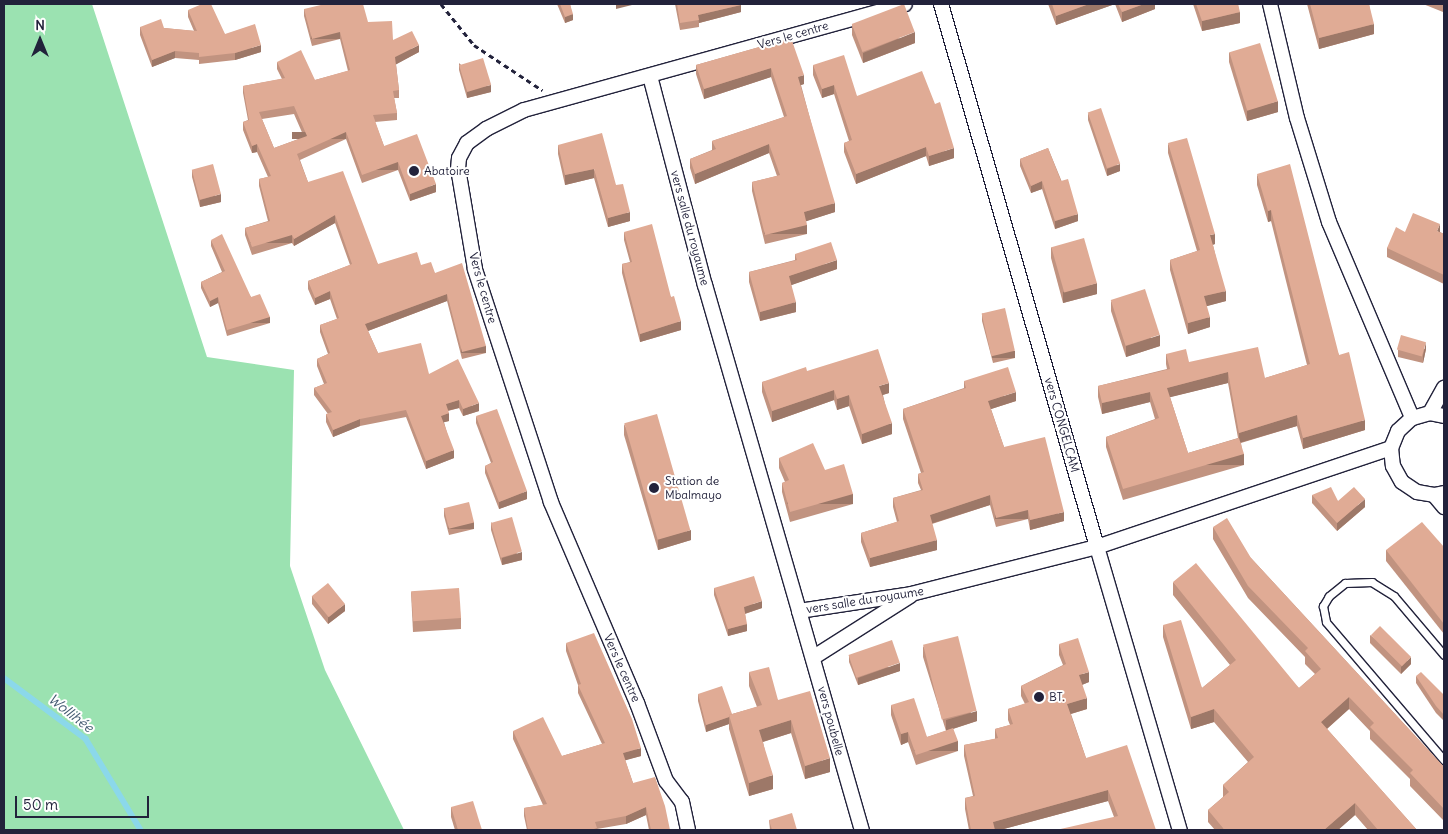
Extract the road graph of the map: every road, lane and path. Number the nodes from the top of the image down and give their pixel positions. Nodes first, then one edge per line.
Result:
1 (441, 4) edge
2 (905, 4) edge
3 (941, 4) edge
4 (1270, 4) edge
5 (650, 76) junction
6 (558, 101) junction
7 (1444, 388) edge
8 (1430, 413) junction
9 (1444, 416) edge
10 (1412, 418) junction
11 (1391, 448) junction
12 (1439, 494) edge
13 (1444, 507) edge
14 (1097, 548) junction
15 (911, 594) junction
16 (798, 611) junction
17 (1444, 655) edge
18 (814, 657) junction
19 (1444, 760) edge
20 (688, 830) edge
21 (862, 830) edge
22 (1180, 830) edge

1 - 6 path
2 - 5 street, Vers le centre
3 - 14 street, vers CONGELCAM
4 - 10 street
5 - 6 street, Vers le centre
5 - 16 street, vers salle du royaume
6 - 20 street, Vers le centre
7 - 8 street
8 - 9 street
8 - 10 street
10 - 11 street
11 - 12 street
11 - 14 street
12 - 13 street
14 - 15 street, vers salle du royaume
14 - 22 street
15 - 16 street, vers salle du royaume
15 - 18 street
16 - 18 street, vers poubelle
17 - 19 lane
18 - 21 street, vers poubelle

